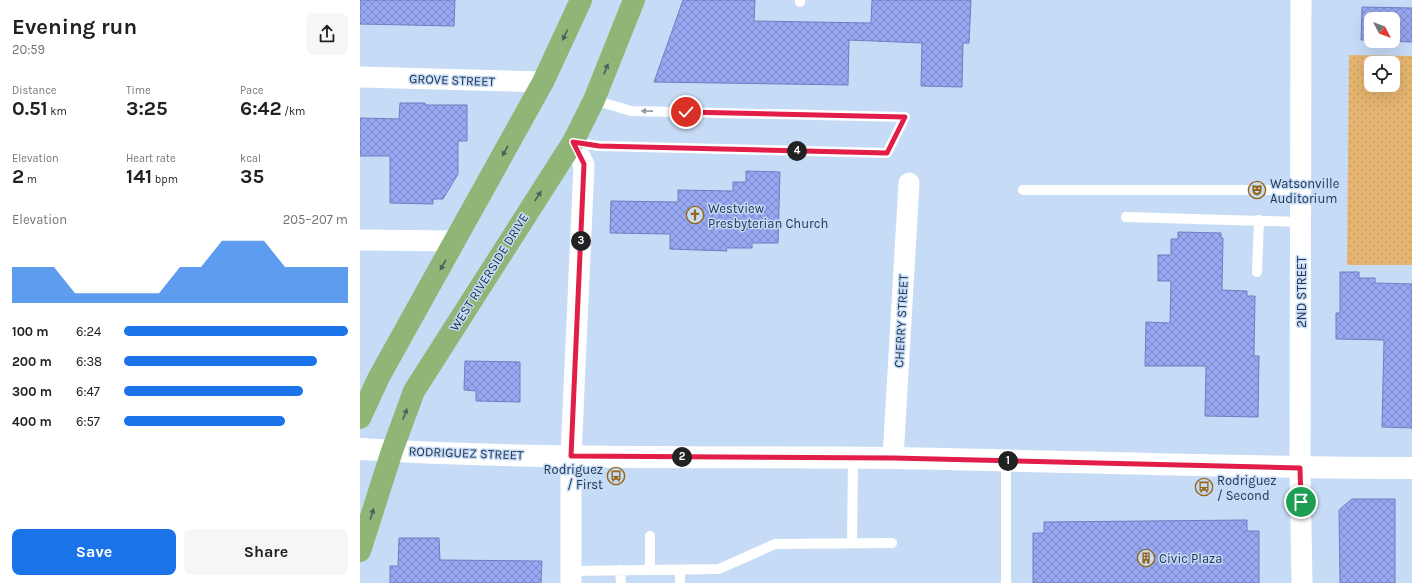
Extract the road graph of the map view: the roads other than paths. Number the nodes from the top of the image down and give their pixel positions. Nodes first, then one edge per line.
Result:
1 (581, 0) edge
2 (634, 0) edge
3 (1301, 0) edge
4 (360, 77) edge
5 (543, 82) junction
6 (594, 100) junction
7 (573, 142) junction
8 (908, 183) dead end
9 (1023, 190) dead end
10 (1301, 190) junction
11 (1126, 217) dead end
12 (1259, 220) junction
13 (1301, 222) junction
14 (360, 240) edge
15 (456, 241) junction
16 (1257, 272) dead end
17 (360, 418) edge
18 (360, 449) edge
19 (392, 451) junction
20 (571, 456) junction
21 (853, 458) junction
22 (893, 458) junction
23 (1006, 461) junction
24 (1300, 468) junction
25 (1412, 468) edge
26 (650, 536) dead end
27 (852, 543) junction
28 (892, 543) dead end
29 (360, 552) edge
30 (620, 570) junction
31 (650, 570) junction
32 (680, 571) junction
33 (571, 577) edge
34 (621, 583) edge
35 (680, 583) edge
36 (1006, 583) edge
37 (1302, 583) edge

1 -> 5 highway
6 -> 2 highway, WEST RIVERSIDE DRIVE
3 - 10 street, 2ND STREET
4 - 5 street, GROVE STREET
5 -> 15 highway
6 - 7 highway, WEST RIVERSIDE DRIVE
7 -> 6 lane
19 -> 7 highway, WEST RIVERSIDE DRIVE
7 - 20 street
8 - 22 street, CHERRY STREET
9 - 10 lane
10 - 13 street, 2ND STREET
11 - 12 lane
12 - 13 lane
12 - 16 lane
13 - 24 street, 2ND STREET
14 - 15 street
15 -> 17 highway
18 - 19 street, RODRIGUEZ STREET
19 - 20 street, RODRIGUEZ STREET
29 -> 19 highway, WEST RIVERSIDE DRIVE
20 - 21 street, RODRIGUEZ STREET
20 - 33 street
21 - 22 street, RODRIGUEZ STREET
21 - 27 lane
22 - 23 street, RODRIGUEZ STREET
23 - 24 street, RODRIGUEZ STREET
23 - 36 lane
24 - 25 street, RODRIGUEZ STREET
24 - 37 street, 2ND STREET
26 - 31 lane
27 - 28 lane
27 - 32 lane
30 - 31 lane
30 - 33 lane
30 - 34 lane
31 - 32 lane
32 - 35 lane

